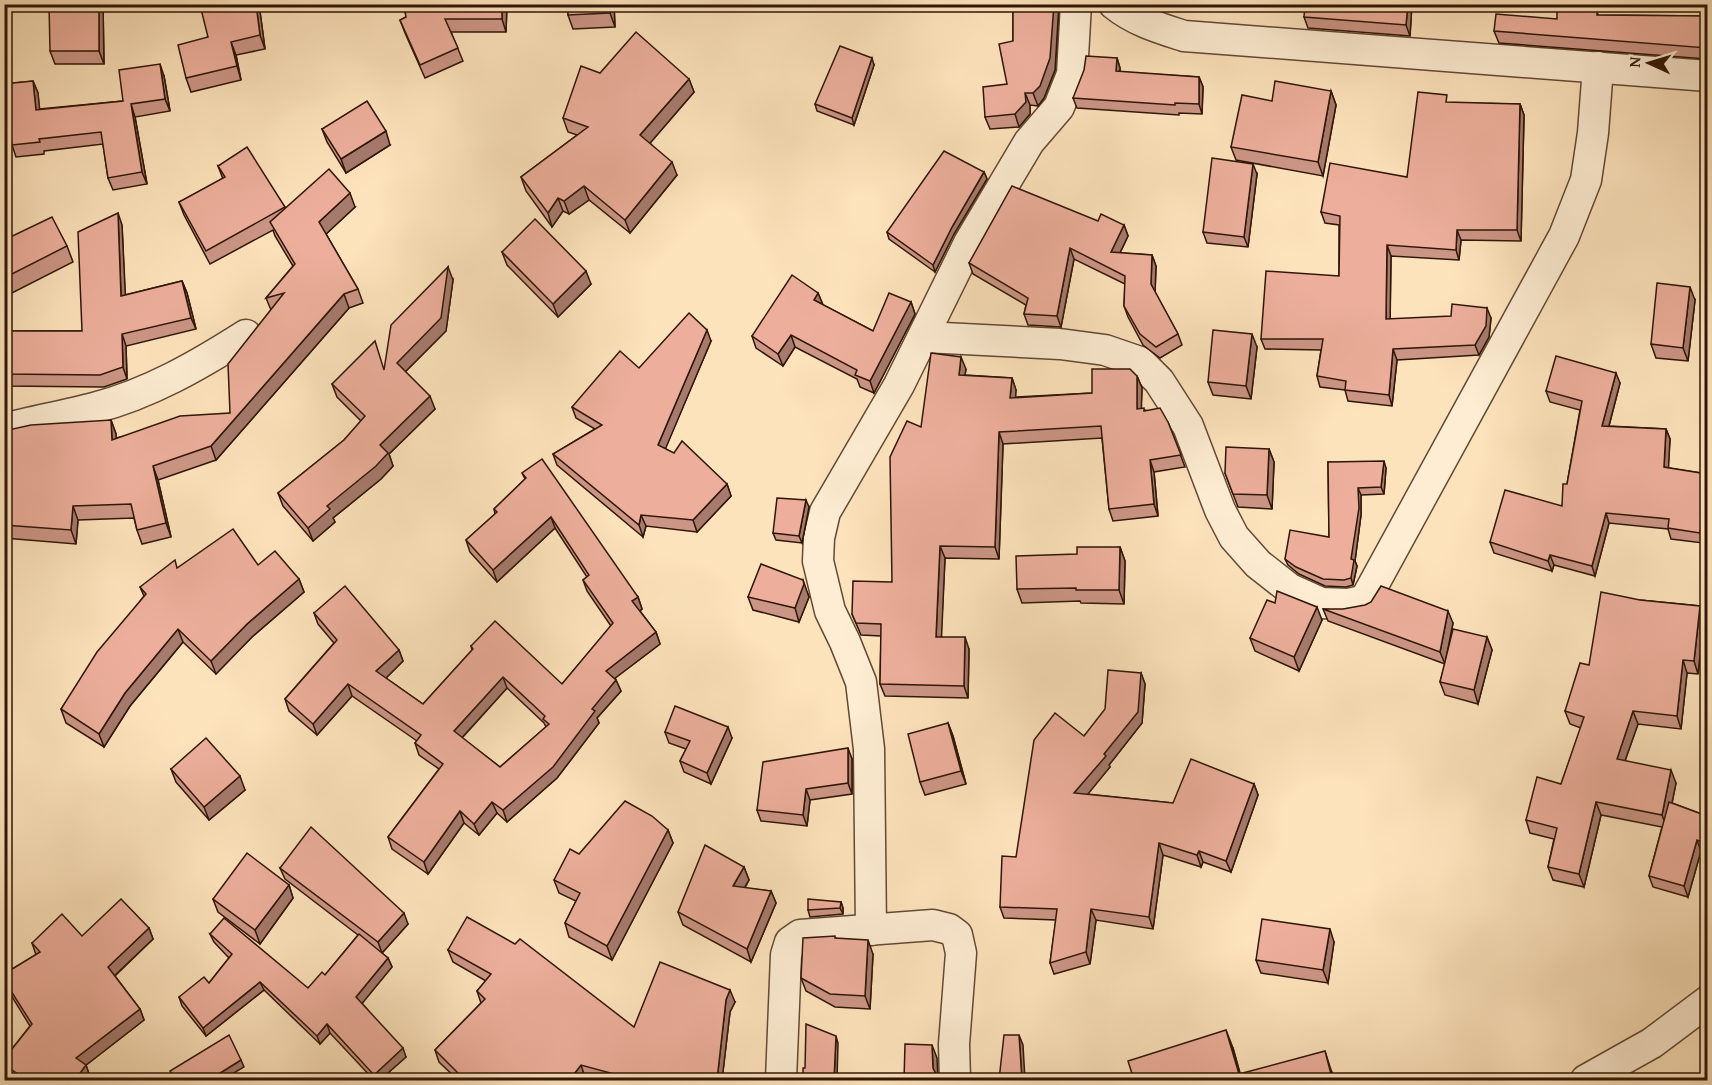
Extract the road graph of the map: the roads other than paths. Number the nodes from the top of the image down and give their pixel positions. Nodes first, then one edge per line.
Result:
1 (1076, 4) edge
2 (1114, 4) edge
3 (1598, 67) junction
4 (1707, 76) edge
5 (246, 335) dead end
6 (924, 337) junction
7 (4, 429) edge
8 (871, 930) junction
9 (1707, 1001) edge
10 (782, 1080) edge
11 (955, 1080) edge
12 (1586, 1080) edge

1 - 6 street
2 - 3 street
3 - 4 street
3 - 6 street
5 - 7 street
6 - 8 street
8 - 10 street
8 - 11 street
9 - 12 street

